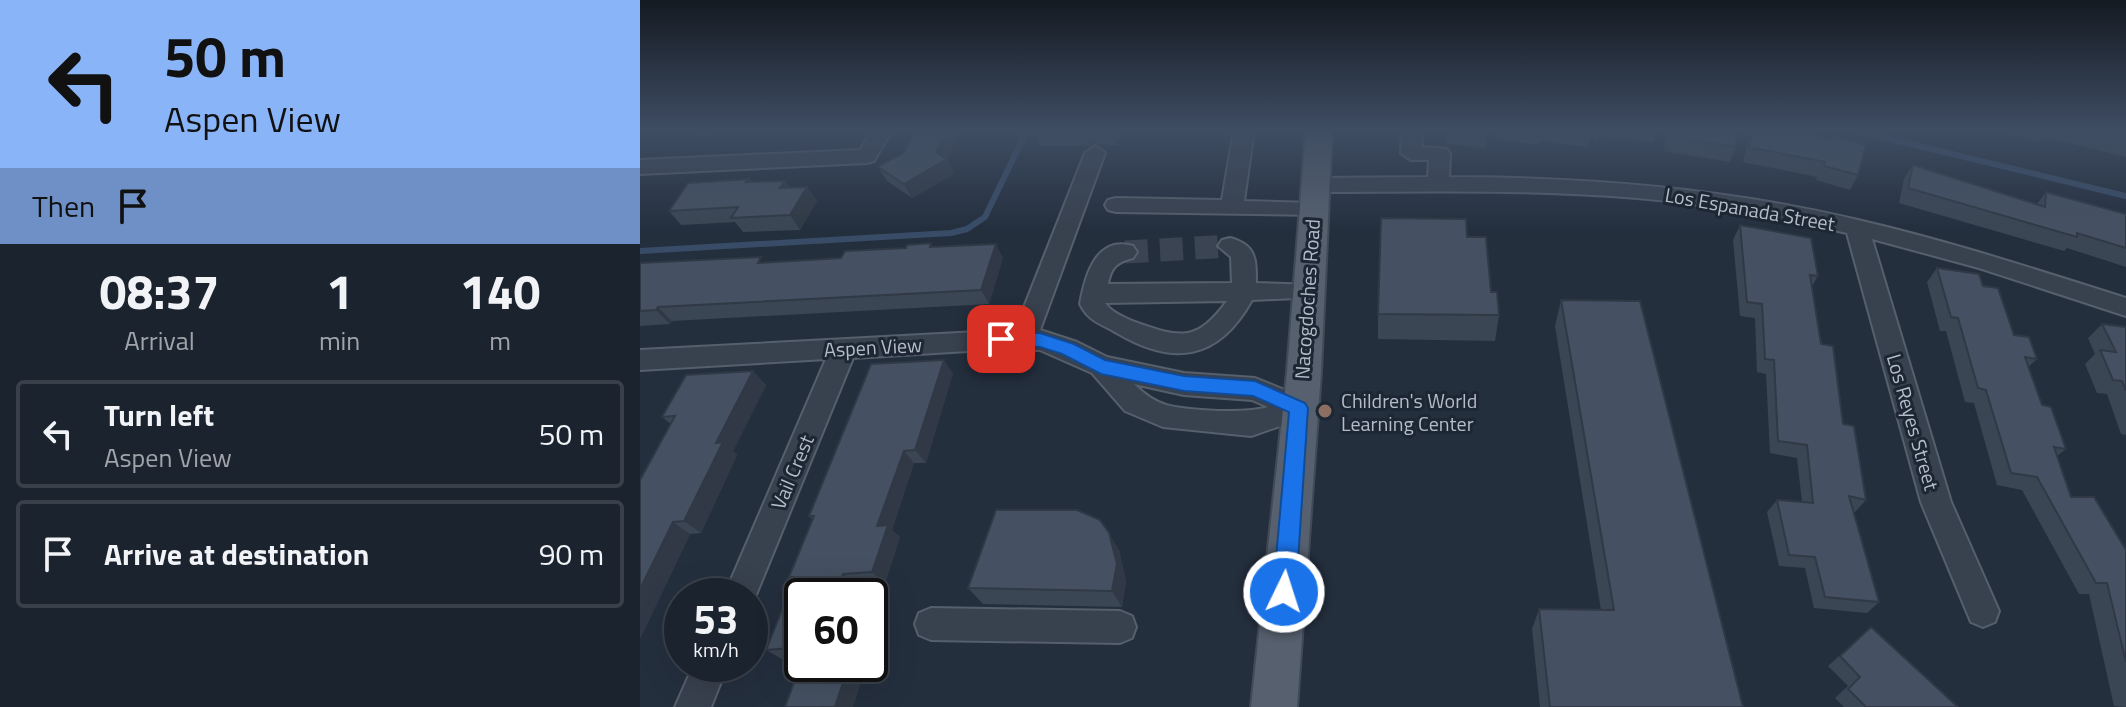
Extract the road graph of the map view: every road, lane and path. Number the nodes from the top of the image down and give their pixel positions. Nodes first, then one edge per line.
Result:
1 (723, 163) edge
2 (1091, 163) edge
3 (1239, 163) edge
4 (1317, 163) edge
5 (1439, 163) edge
6 (640, 167) edge
7 (1438, 185) junction
8 (1314, 198) junction
9 (1116, 205) dead end
10 (1232, 208) junction
11 (1857, 227) junction
12 (1230, 246) dead end
13 (1125, 252) dead end
14 (1309, 291) junction
15 (1243, 292) junction
16 (2126, 307) edge
17 (1115, 316) junction
18 (1024, 340) junction
19 (844, 348) junction
20 (640, 360) edge
21 (1299, 408) junction
22 (748, 578) edge
23 (1983, 611) dead end
24 (931, 624) dead end
25 (1120, 627) dead end
26 (703, 682) edge
27 (693, 707) edge
28 (1274, 707) edge

1 - 6 street
2 - 18 street
3 - 10 street
4 - 8 main road, Nacogdoches Road
5 - 7 street
7 - 8 street, Los Espanada Street
7 - 11 street, Los Espanada Street
8 - 10 street, Los Espanada Street
8 - 14 main road, Nacogdoches Road
9 - 10 street, Los Espanada Street
11 - 16 street, Los Espanada Street
11 - 23 street, Los Reyes Street
12 - 15 street
13 - 17 street
14 - 15 street
14 - 21 main road, Nacogdoches Road
15 - 17 street
15 - 17 street
18 - 19 street, Aspen View
18 - 21 street, Aspen View
19 - 20 street, Aspen View
19 - 22 street, Vail Crest
21 - 28 main road, Nacogdoches Road
24 - 25 street
26 - 27 street

